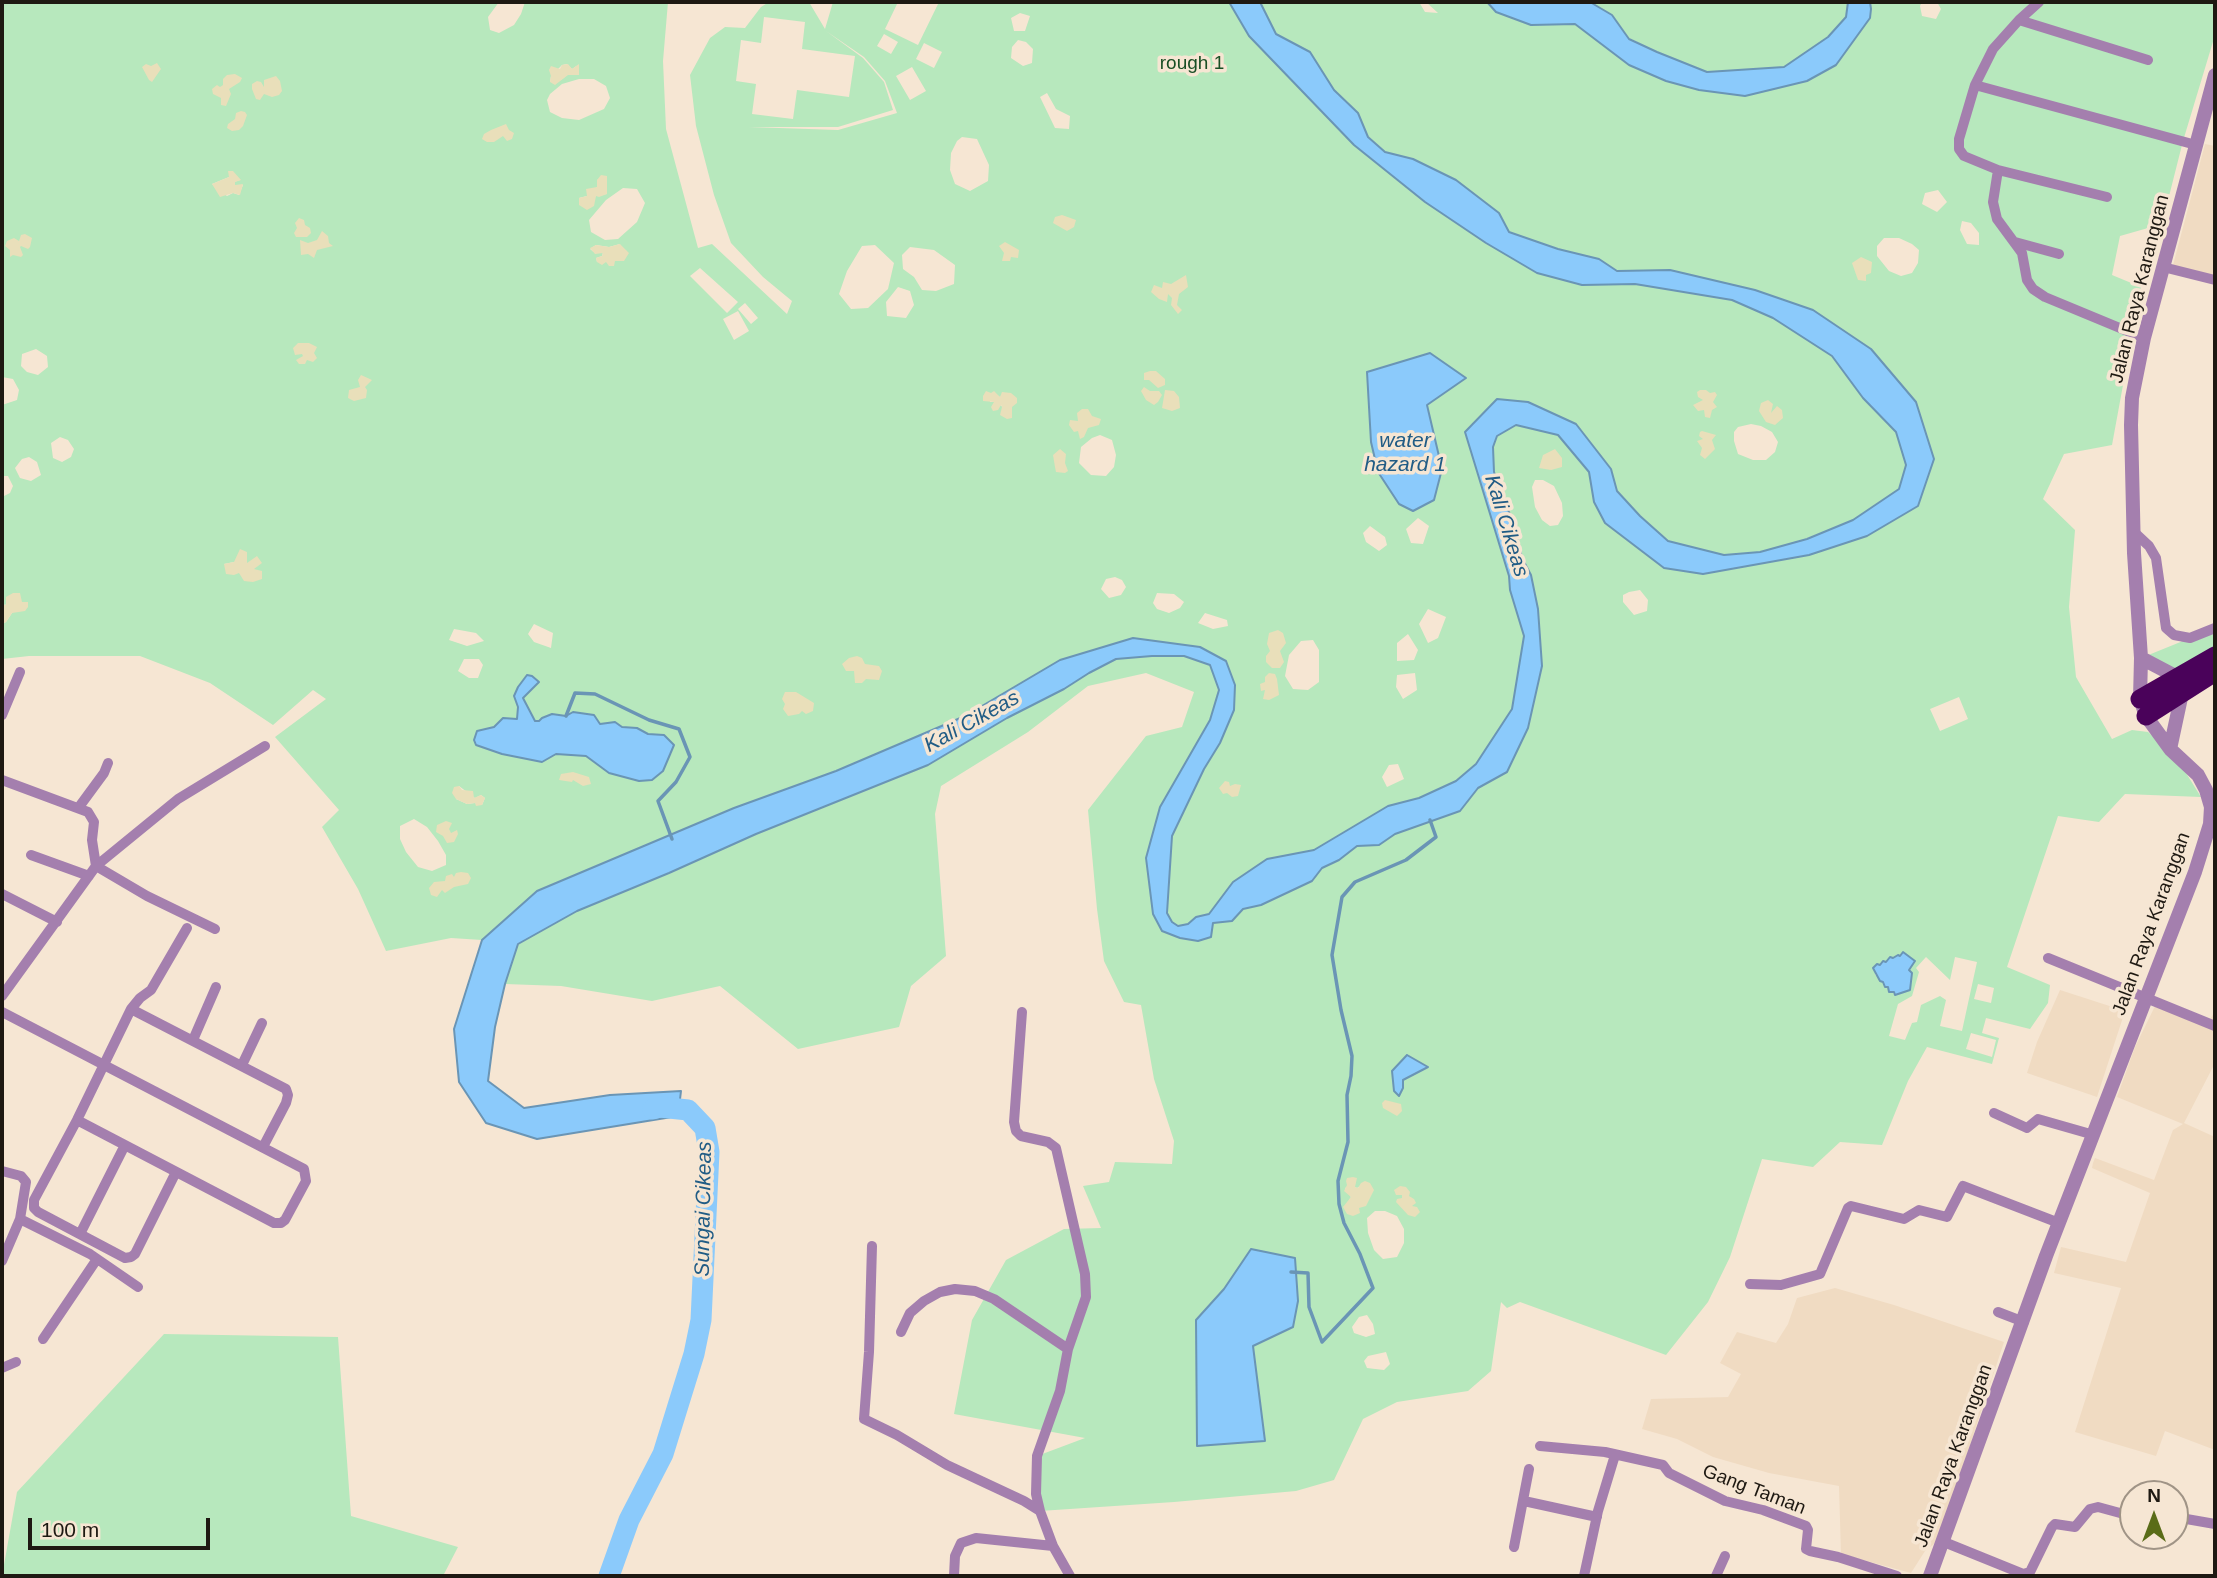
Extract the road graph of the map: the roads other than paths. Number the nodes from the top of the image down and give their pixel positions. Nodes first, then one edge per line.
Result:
1 (2039, 2) edge
2 (2019, 20) junction
3 (2148, 60) dead end
4 (2215, 75) edge
5 (1975, 85) junction
6 (2196, 145) junction
7 (1998, 170) junction
8 (2107, 197) dead end
9 (2015, 242) junction
10 (2059, 254) dead end
11 (2163, 267) junction
12 (2215, 280) edge
13 (2144, 338) junction
14 (2134, 532) junction
15 (2215, 628) edge
16 (2215, 656) edge
17 (2141, 657) junction
18 (20, 672) dead end
19 (2215, 672) edge
20 (2180, 685) junction
21 (2143, 708) junction
22 (2, 715) edge
23 (265, 746) dead end
24 (2171, 749) junction
25 (108, 763) dead end
26 (2, 780) edge
27 (2213, 804) edge
28 (79, 807) junction
29 (31, 855) dead end
30 (96, 866) junction
31 (89, 876) junction
32 (2, 894) edge
33 (57, 922) junction
34 (187, 928) dead end
35 (215, 929) dead end
36 (2048, 958) dead end
37 (216, 987) dead end
38 (2, 996) edge
39 (2145, 998) junction
40 (131, 1009) junction
41 (2, 1012) edge
42 (1021, 1012) dead end
43 (262, 1023) dead end
44 (2215, 1026) edge
45 (192, 1040) junction
46 (104, 1064) junction
47 (242, 1065) junction
48 (1994, 1112) dead end
49 (77, 1120) junction
50 (2094, 1135) junction
51 (125, 1145) junction
52 (263, 1147) junction
53 (2, 1171) edge
54 (176, 1172) junction
55 (20, 1219) junction
56 (2059, 1223) junction
57 (80, 1234) junction
58 (872, 1246) dead end
59 (97, 1259) junction
60 (2, 1261) edge
61 (1750, 1284) dead end
62 (138, 1287) dead end
63 (1997, 1312) dead end
64 (2024, 1322) junction
65 (901, 1332) dead end
66 (43, 1339) dead end
67 (1068, 1349) junction
68 (16, 1362) dead end
69 (2, 1368) edge
70 (1540, 1446) dead end
71 (1615, 1455) junction
72 (1529, 1469) dead end
73 (1524, 1502) junction
74 (1040, 1511) junction
75 (2119, 1513) edge
76 (1597, 1517) junction
77 (2189, 1519) edge
78 (2215, 1524) edge
79 (1944, 1542) junction
80 (1053, 1546) junction
81 (1514, 1547) dead end
82 (1725, 1556) dead end
83 (954, 1576) edge
84 (1070, 1576) edge
85 (1584, 1576) edge
86 (1716, 1576) edge
87 (1897, 1576) edge
88 (1930, 1576) edge

1 - 2 street
2 - 3 street
2 - 5 street
4 - 6 street, Jalan Raya Karanggan
5 - 6 street
5 - 7 street
6 - 11 street, Jalan Raya Karanggan
7 - 8 street
7 - 9 street
9 - 10 street
9 - 13 street
11 - 12 street
11 - 13 street, Jalan Raya Karanggan
13 - 14 street, Jalan Raya Karanggan
14 - 15 street
14 - 17 street, Jalan Raya Karanggan
16 - 20 highway
17 - 20 street
17 - 21 street, Jalan Raya Karanggan
18 - 22 street
19 - 20 highway
20 - 21 highway
20 - 24 street
21 - 24 street, Jalan Raya Karanggan
23 - 30 street
24 - 27 street, Jalan Raya Karanggan
25 - 28 street
26 - 28 street
27 - 39 street, Jalan Raya Karanggan
28 - 30 street
29 - 31 street
30 - 31 street
30 - 35 street
31 - 33 street
32 - 33 street
33 - 38 street
34 - 40 street
36 - 39 street
37 - 45 street
39 - 44 street
39 - 50 street, Jalan Raya Karanggan
40 - 45 street
40 - 46 street
41 - 46 street
42 - 67 street
43 - 47 street
45 - 47 street
46 - 49 street
46 - 52 street
47 - 52 street
48 - 50 street
49 - 51 street
49 - 57 street
50 - 56 street, Jalan Raya Karanggan
51 - 54 street
51 - 57 street
52 - 54 street
53 - 55 street
54 - 57 street
55 - 59 street
55 - 60 street
56 - 61 street
56 - 64 street, Jalan Raya Karanggan
58 - 74 street
59 - 62 street
59 - 66 street
63 - 64 street
64 - 79 street, Jalan Raya Karanggan
65 - 67 street
67 - 74 street
68 - 69 street
70 - 71 street, Gang Taman
71 - 76 street
71 - 87 street, Gang Taman
72 - 73 street
73 - 76 street
73 - 81 street
74 - 80 street
75 - 79 street
76 - 85 street
77 - 78 street
79 - 88 street, Jalan Raya Karanggan
80 - 83 street
80 - 84 street
82 - 86 street

